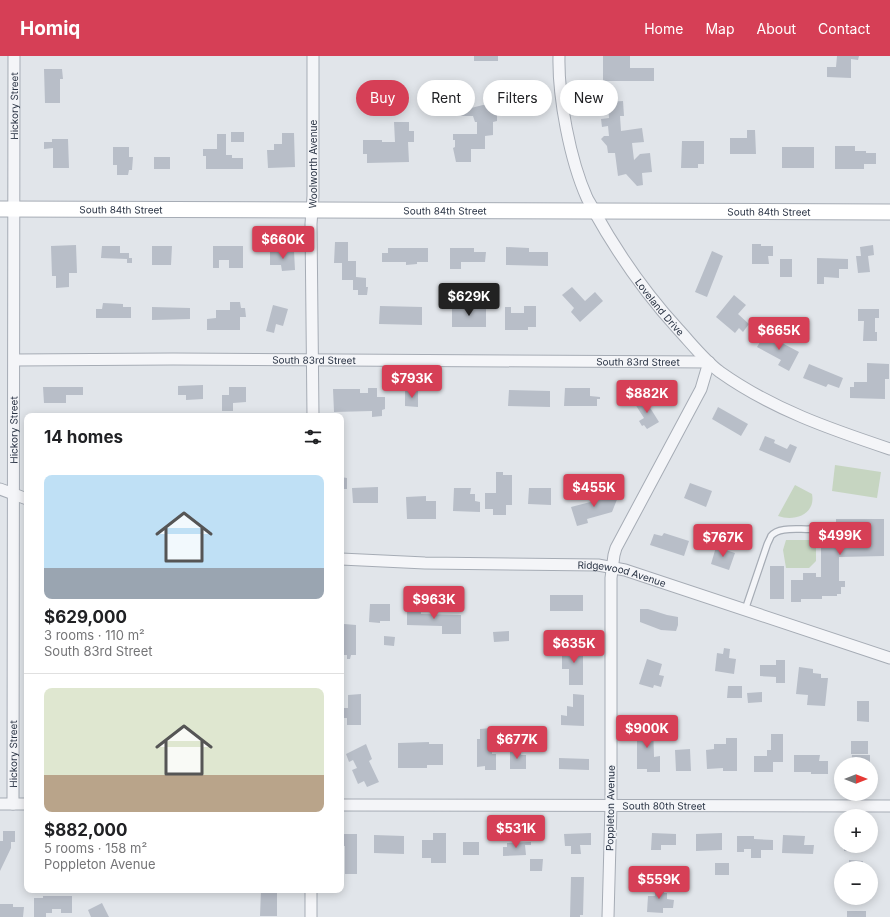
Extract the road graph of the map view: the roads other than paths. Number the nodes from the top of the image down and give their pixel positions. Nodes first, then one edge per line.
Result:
1 (14, 56) edge
2 (313, 56) edge
3 (559, 56) edge
4 (7, 209) edge
5 (312, 209) junction
6 (594, 211) junction
7 (890, 212) edge
8 (15, 360) junction
9 (312, 360) junction
10 (709, 362) junction
11 (313, 413) edge
12 (890, 449) edge
13 (0, 489) edge
14 (13, 494) junction
15 (24, 498) edge
16 (812, 529) dead end
17 (344, 558) edge
18 (612, 568) junction
19 (745, 610) junction
20 (890, 658) edge
21 (0, 804) edge
22 (13, 804) junction
23 (24, 804) edge
24 (344, 805) edge
25 (611, 806) junction
26 (890, 806) edge
27 (312, 893) edge
28 (311, 917) edge
29 (608, 917) edge

1 - 4 street, Hickory Street
2 - 5 street, Woolworth Avenue
3 - 6 street, Loveland Drive
4 - 5 main road, South 84th Street
4 - 8 street, Hickory Street
5 - 6 main road, South 84th Street
5 - 9 street, Woolworth Avenue
6 - 7 main road, South 84th Street
6 - 10 street, Loveland Drive
8 - 9 street, South 83rd Street
8 - 14 street, Hickory Street
9 - 10 street, South 83rd Street
9 - 11 street, Woolworth Avenue
10 - 12 street, Loveland Drive
10 - 18 street, Poppleton Avenue
13 - 14 street
14 - 15 street
14 - 22 street, Hickory Street
16 - 19 lane
17 - 18 street, Ridgewood Avenue
18 - 19 street, Ridgewood Avenue
18 - 25 street, Poppleton Avenue
19 - 20 street, Ridgewood Avenue
21 - 22 street
22 - 23 street
24 - 25 street, South 80th Street
25 - 26 street, South 80th Street
25 - 29 street, Poppleton Avenue
27 - 28 street

